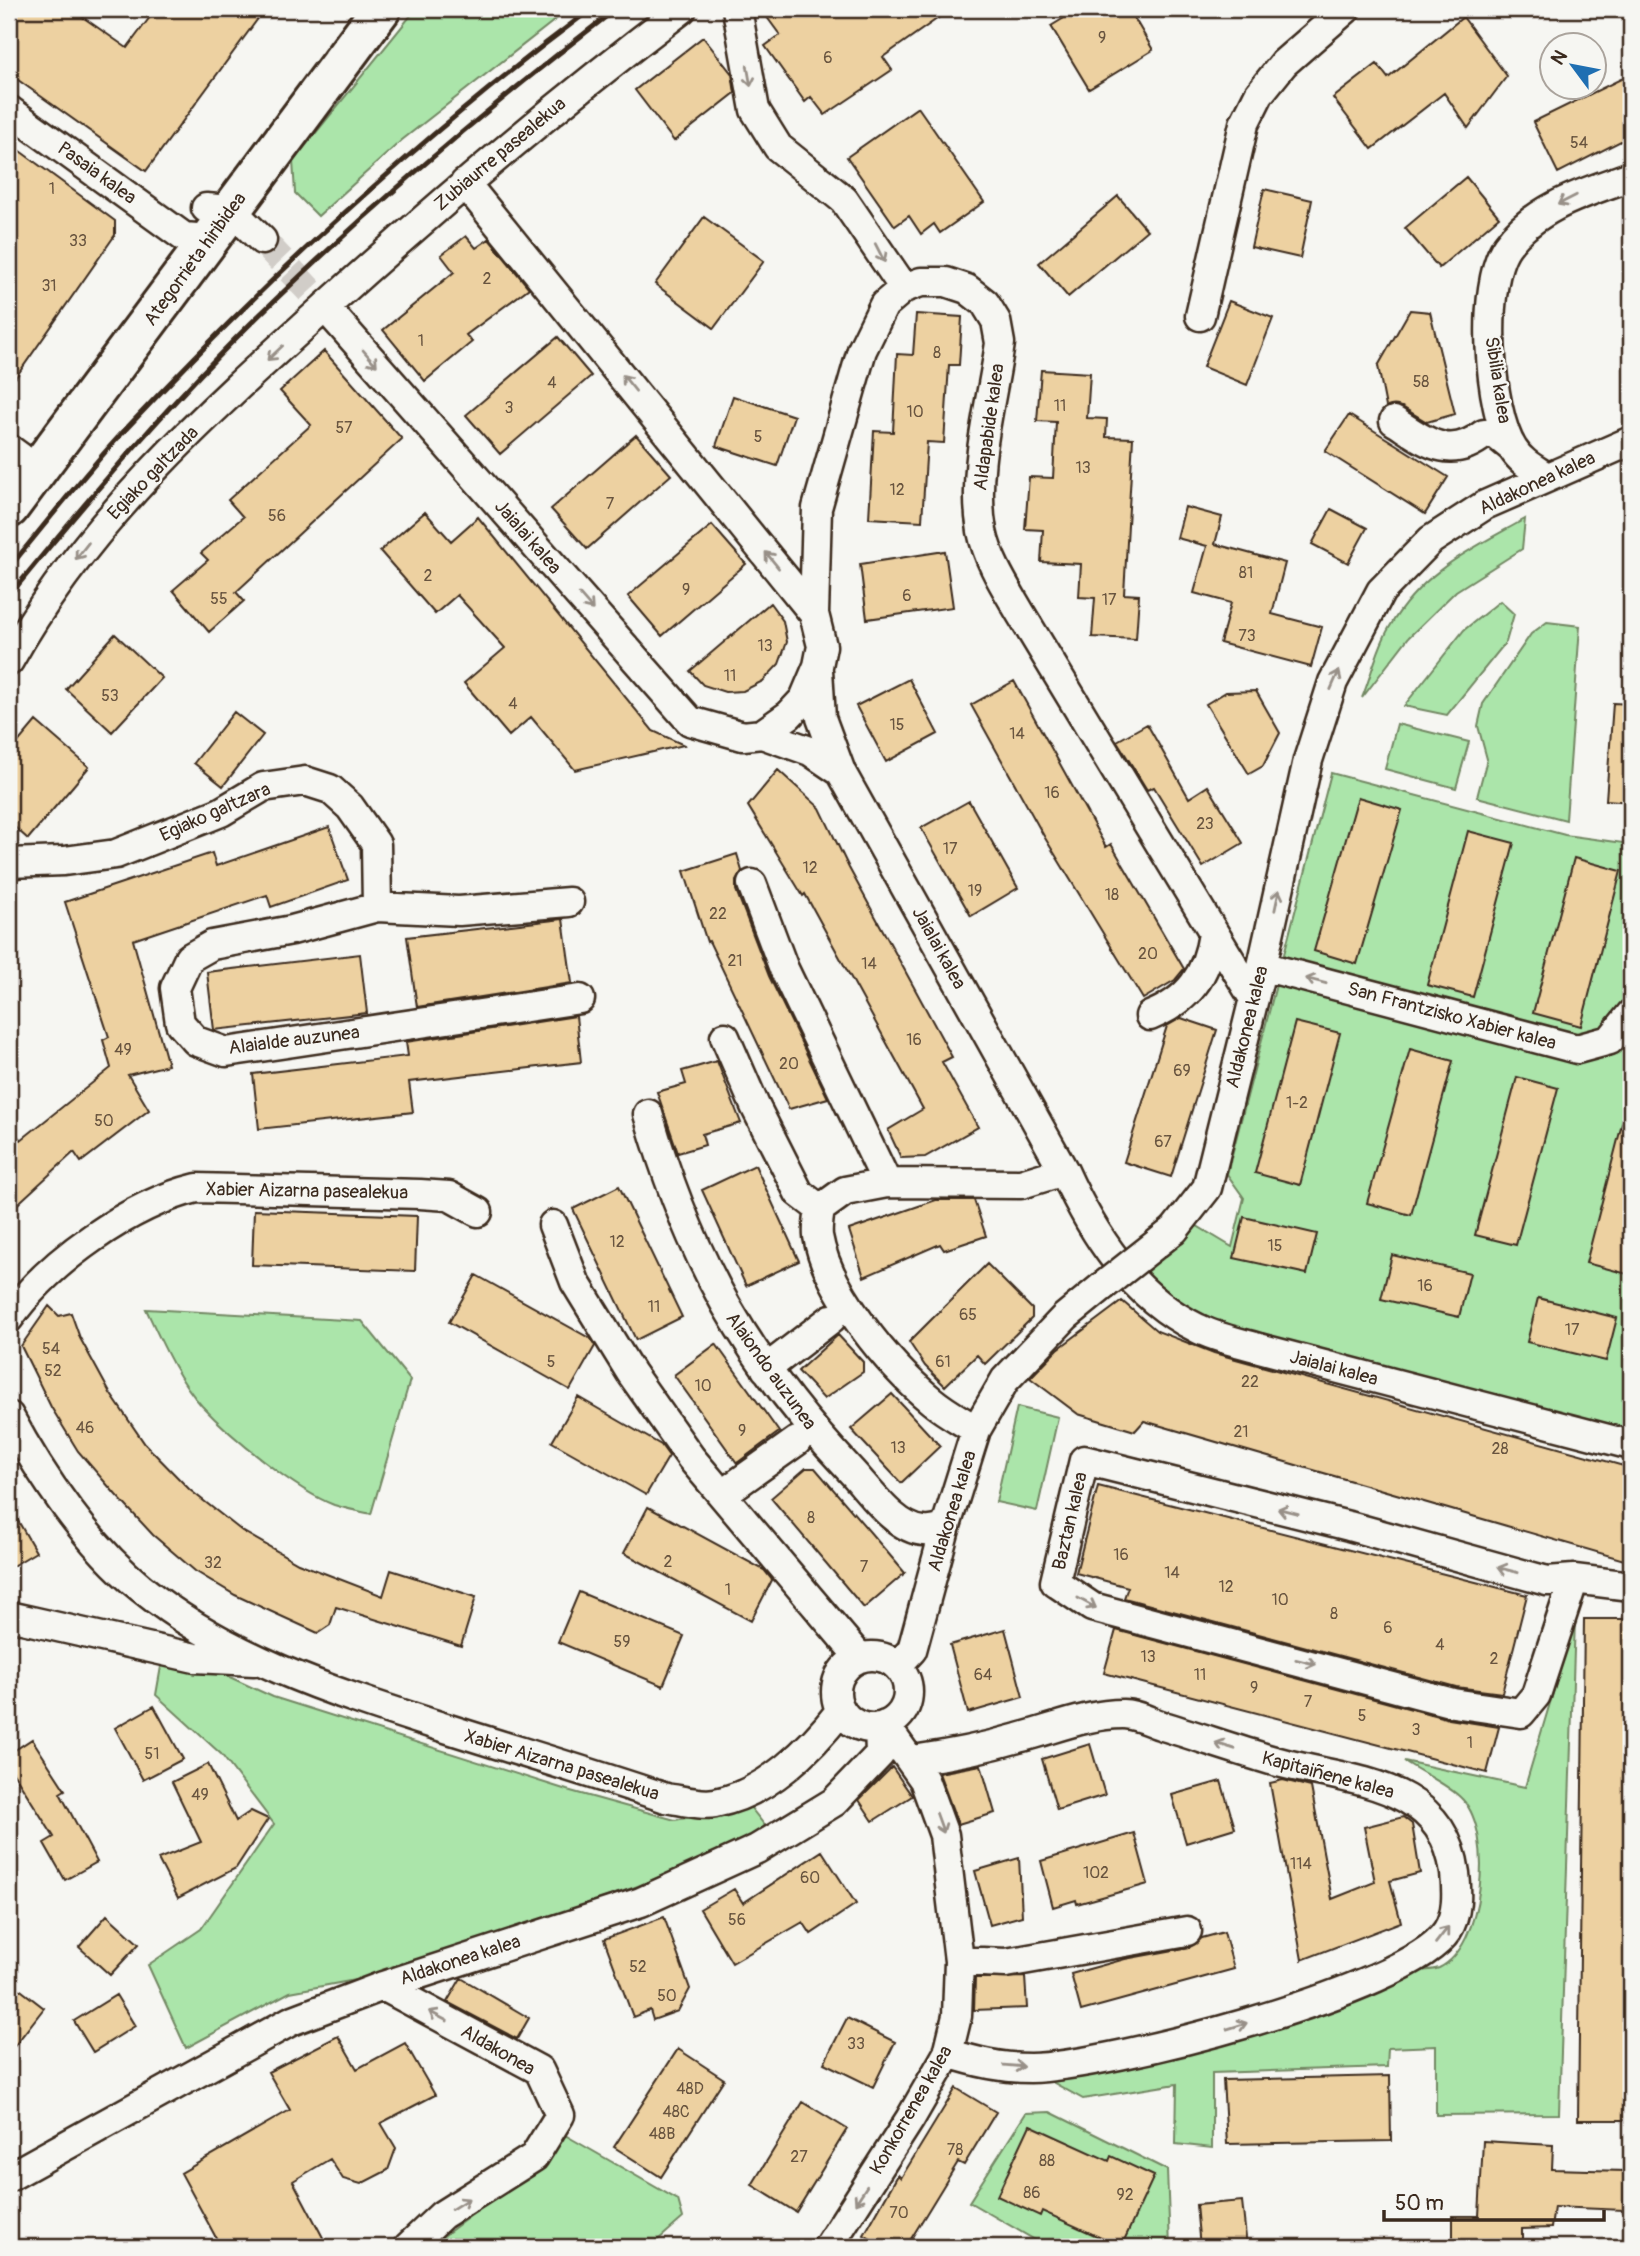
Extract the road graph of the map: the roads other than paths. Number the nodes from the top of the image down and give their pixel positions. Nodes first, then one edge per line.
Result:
1 (351, 9) edge
2 (381, 9) edge
3 (682, 9) edge
4 (737, 9) edge
5 (1346, 9) edge
6 (9, 110) edge
7 (1631, 176) edge
8 (465, 183) junction
9 (208, 224) junction
10 (262, 240) tunnel mouth
11 (904, 288) junction
12 (325, 307) junction
13 (1200, 316) dead end
14 (1394, 421) dead end
15 (1631, 441) edge
16 (1511, 447) junction
17 (13, 459) edge
18 (1545, 477) junction
19 (9, 508) edge
20 (814, 614) junction
21 (9, 661) edge
22 (818, 666) junction
23 (762, 734) junction
24 (841, 772) junction
25 (9, 863) edge
26 (752, 884) dead end
27 (569, 902) dead end
28 (377, 907) junction
29 (1213, 934) junction
30 (1262, 966) junction
31 (580, 999) dead end
32 (1254, 999) junction
33 (1631, 1014) edge
34 (1150, 1016) dead end
35 (725, 1037) dead end
36 (648, 1114) dead end
37 (1064, 1171) junction
38 (887, 1184) junction
39 (820, 1209) junction
40 (478, 1212) dead end
41 (553, 1225) dead end
42 (9, 1318) edge
43 (831, 1319) dead end
44 (766, 1368) junction
45 (9, 1416) edge
46 (976, 1430) junction
47 (797, 1441) dead end
48 (1631, 1445) edge
49 (724, 1493) junction
50 (945, 1528) junction
51 (1574, 1579) junction
52 (1631, 1586) edge
53 (9, 1616) edge
54 (860, 1658) junction
55 (261, 1661) junction
56 (897, 1666) junction
57 (841, 1710) junction
58 (882, 1726) junction
59 (913, 1760) junction
60 (1187, 1931) dead end
61 (959, 1961) junction
62 (383, 1986) junction
63 (947, 2053) junction
64 (9, 2177) edge
65 (408, 2247) edge
66 (828, 2247) edge

1 - 9 main road, Ategorrieta hiribidea
2 - 9 main road, Ategorrieta hiribidea
3 - 8 street, Zubiaurre pasealekua
4 -> 11 street
5 - 13 street
6 - 9 street, Pasaia kalea
7 -> 16 street, Sibilia kalea
8 - 12 street, Zubiaurre pasealekua
20 -> 8 street
9 - 10 street, Pasaia kalea
9 - 17 main road, Ategorrieta hiribidea
9 - 19 main road, Ategorrieta hiribidea
11 - 20 street
11 - 29 street, Aldapabide kalea
12 -> 21 street, Egiako galtzada
12 -> 23 street, Jaialai kalea
14 - 16 street
15 - 18 street, Aldakonea kalea
16 - 18 street, Sibilia kalea
30 -> 18 street, Aldakonea kalea
20 - 22 street
22 - 23 street
22 - 24 street
23 - 24 street, Jaialai kalea
24 - 37 street, Jaialai kalea
25 - 28 street, Egiako galtzara
26 - 38 street
27 - 28 street, Alaialde auzunea
28 - 31 street, Alaialde auzunea
29 - 32 street, Aldapabide kalea
29 - 34 street
30 - 32 street, Aldakonea kalea
33 -> 30 street, San Frantzisko Xabier kalea
32 - 46 street, Aldakonea kalea, bridge
35 - 39 street
36 - 44 street, Alaiondo auzunea
37 - 38 street
37 - 48 street, Jaialai kalea
38 - 39 street
39 - 46 street
40 - 42 street, Xabier Aizarna pasealekua
41 - 49 street
43 - 44 street
44 - 50 street, Alaiondo auzunea
45 - 55 street, Xabier Aizarna pasealekua
46 - 50 street, Aldakonea kalea
47 - 49 street
49 - 54 street
50 - 56 street, Aldakonea kalea
51 -> 51 street, Baztan kalea
51 - 52 street, Baztan kalea
53 - 55 street, Xabier Aizarna pasealekua
54 - 56 street
54 - 57 street
55 - 57 street, Xabier Aizarna pasealekua
56 - 58 street
57 - 58 street
58 - 59 street, Konkorrenea kalea
58 - 62 street, Aldakonea kalea
59 -> 61 street, Konkorrenea kalea
63 -> 59 street, Kapitaiñene kalea
60 - 61 street
61 - 63 street, Konkorrenea kalea
62 - 64 street, Aldakonea kalea
65 -> 62 street, Aldakonea
63 -> 66 street, Konkorrenea kalea

